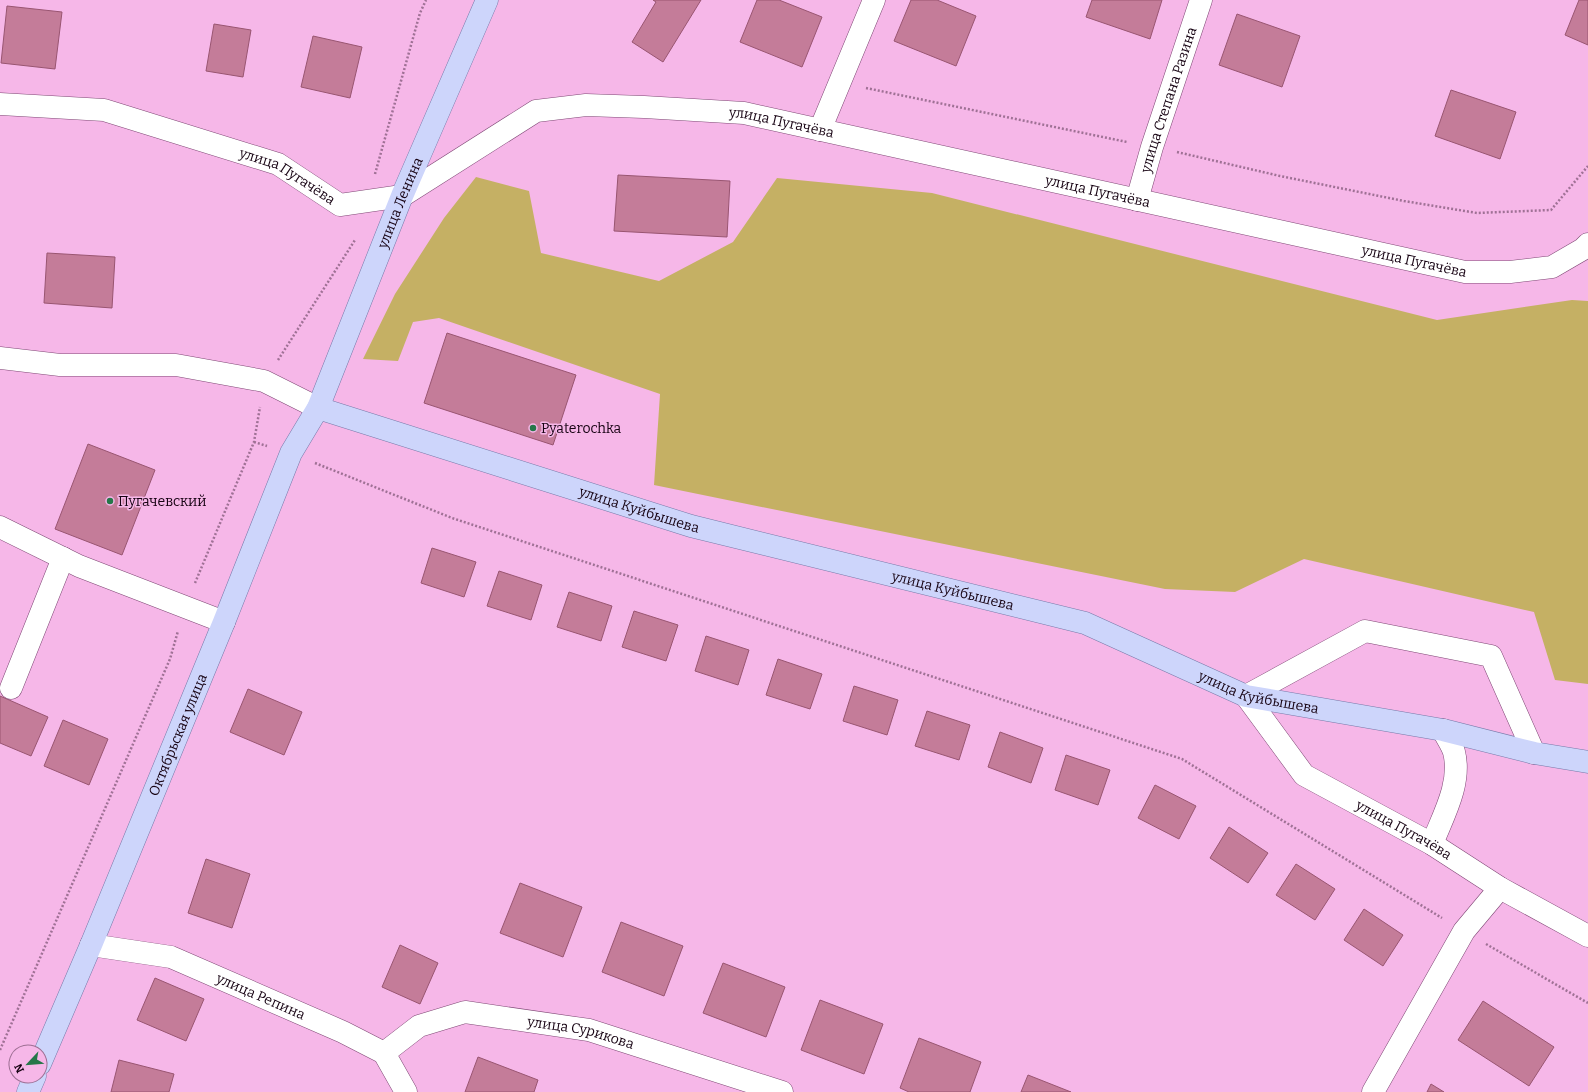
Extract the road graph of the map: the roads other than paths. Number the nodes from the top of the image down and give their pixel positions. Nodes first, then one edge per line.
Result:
1 (487, 0) edge
2 (874, 0) edge
3 (1201, 0) edge
4 (0, 104) edge
5 (820, 130) junction
6 (402, 196) junction
7 (1136, 200) junction
8 (1586, 248) edge
9 (0, 358) edge
10 (318, 408) junction
11 (0, 527) edge
12 (64, 558) junction
13 (224, 622) junction
14 (11, 688) dead end
15 (1246, 696) junction
16 (1443, 730) junction
17 (1534, 753) junction
18 (1588, 762) edge
19 (1432, 844) junction
20 (1500, 888) junction
21 (1588, 936) edge
22 (91, 945) junction
23 (48, 1045) edge
24 (384, 1053) junction
25 (406, 1092) edge
26 (782, 1092) edge
27 (1372, 1092) edge

1 - 6 main road, улица Ленина
2 - 5 street
3 - 7 street, улица Степана Разина
4 - 6 street, улица Пугачёва
5 - 6 street, улица Пугачёва
5 - 7 street, улица Пугачёва
6 - 10 main road, улица Ленина
7 - 8 street, улица Пугачёва
9 - 10 street
10 - 13 main road, Октябрьская улица
10 - 15 main road, улица Куйбышева
11 - 12 street
12 - 13 street
12 - 14 street
13 - 22 main road, Октябрьская улица
15 - 16 main road, улица Куйбышева
15 - 17 street
15 - 19 street, улица Пугачёва
16 - 17 main road, улица Куйбышева
16 - 19 street
17 - 18 main road, улица Куйбышева
19 - 20 street, улица Пугачёва
20 - 21 street, улица Пугачёва
20 - 27 street
22 - 23 main road, Октябрьская улица
22 - 24 street, улица Репина
24 - 25 street
24 - 26 street, улица Сурикова

